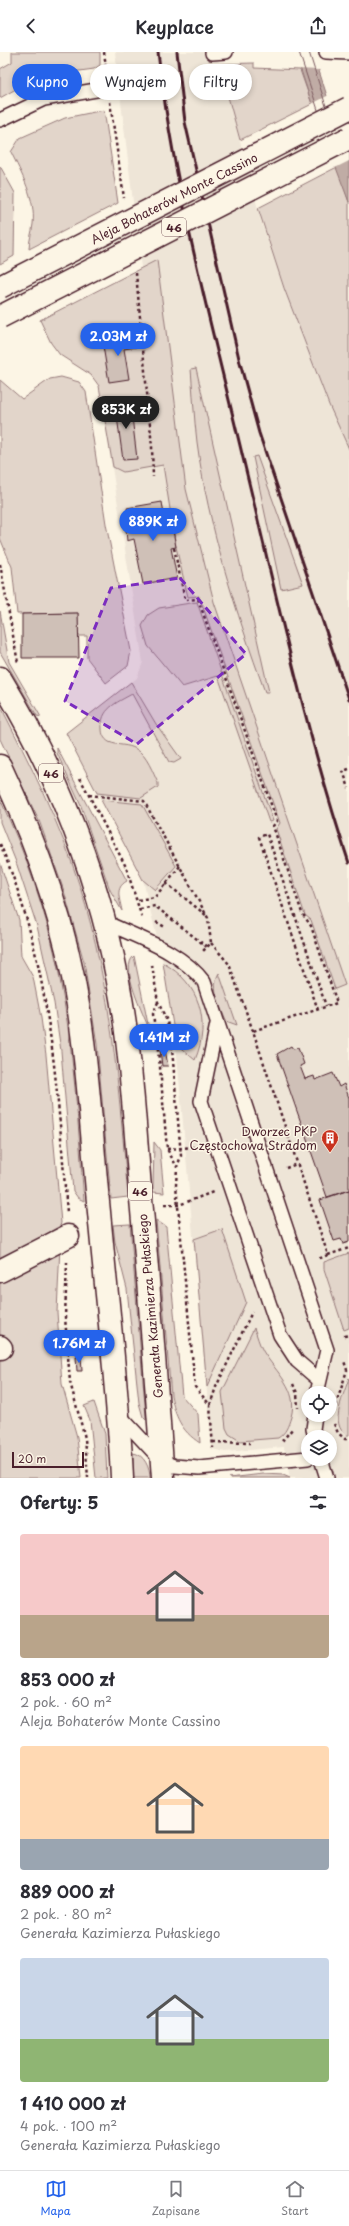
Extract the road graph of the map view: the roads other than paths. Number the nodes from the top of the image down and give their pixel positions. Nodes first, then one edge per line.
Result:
1 (226, 52) edge
2 (326, 52) edge
3 (212, 53) dead end
4 (349, 53) edge
5 (90, 91) edge
6 (349, 108) edge
7 (0, 120) edge
8 (349, 138) edge
9 (0, 287) edge
10 (0, 317) edge
11 (0, 678) edge
12 (0, 766) edge
13 (105, 922) junction
14 (218, 1022) junction
15 (68, 1236) road end
16 (0, 1271) edge
17 (317, 1386) edge
18 (318, 1386) edge
19 (119, 1415) junction
20 (301, 1459) edge
21 (323, 1466) edge
22 (162, 1470) edge
23 (122, 1478) edge
24 (326, 1478) edge

1 - 3 lane
2 - 4 lane
5 - 7 lane
6 - 9 main road, Aleja Bohaterów Monte Cassino / 46, bridge
8 - 10 main road, 46, bridge
11 - 13 main road, Generała Kazimierza Pułaskiego / 46
12 - 19 main road
13 - 14 lane
13 - 22 main road, Generała Kazimierza Pułaskiego / 46
14 - 17 lane
14 - 18 lane
15 - 16 main road
19 - 22 lane
19 - 23 main road
20 - 22 lane
21 - 24 lane

